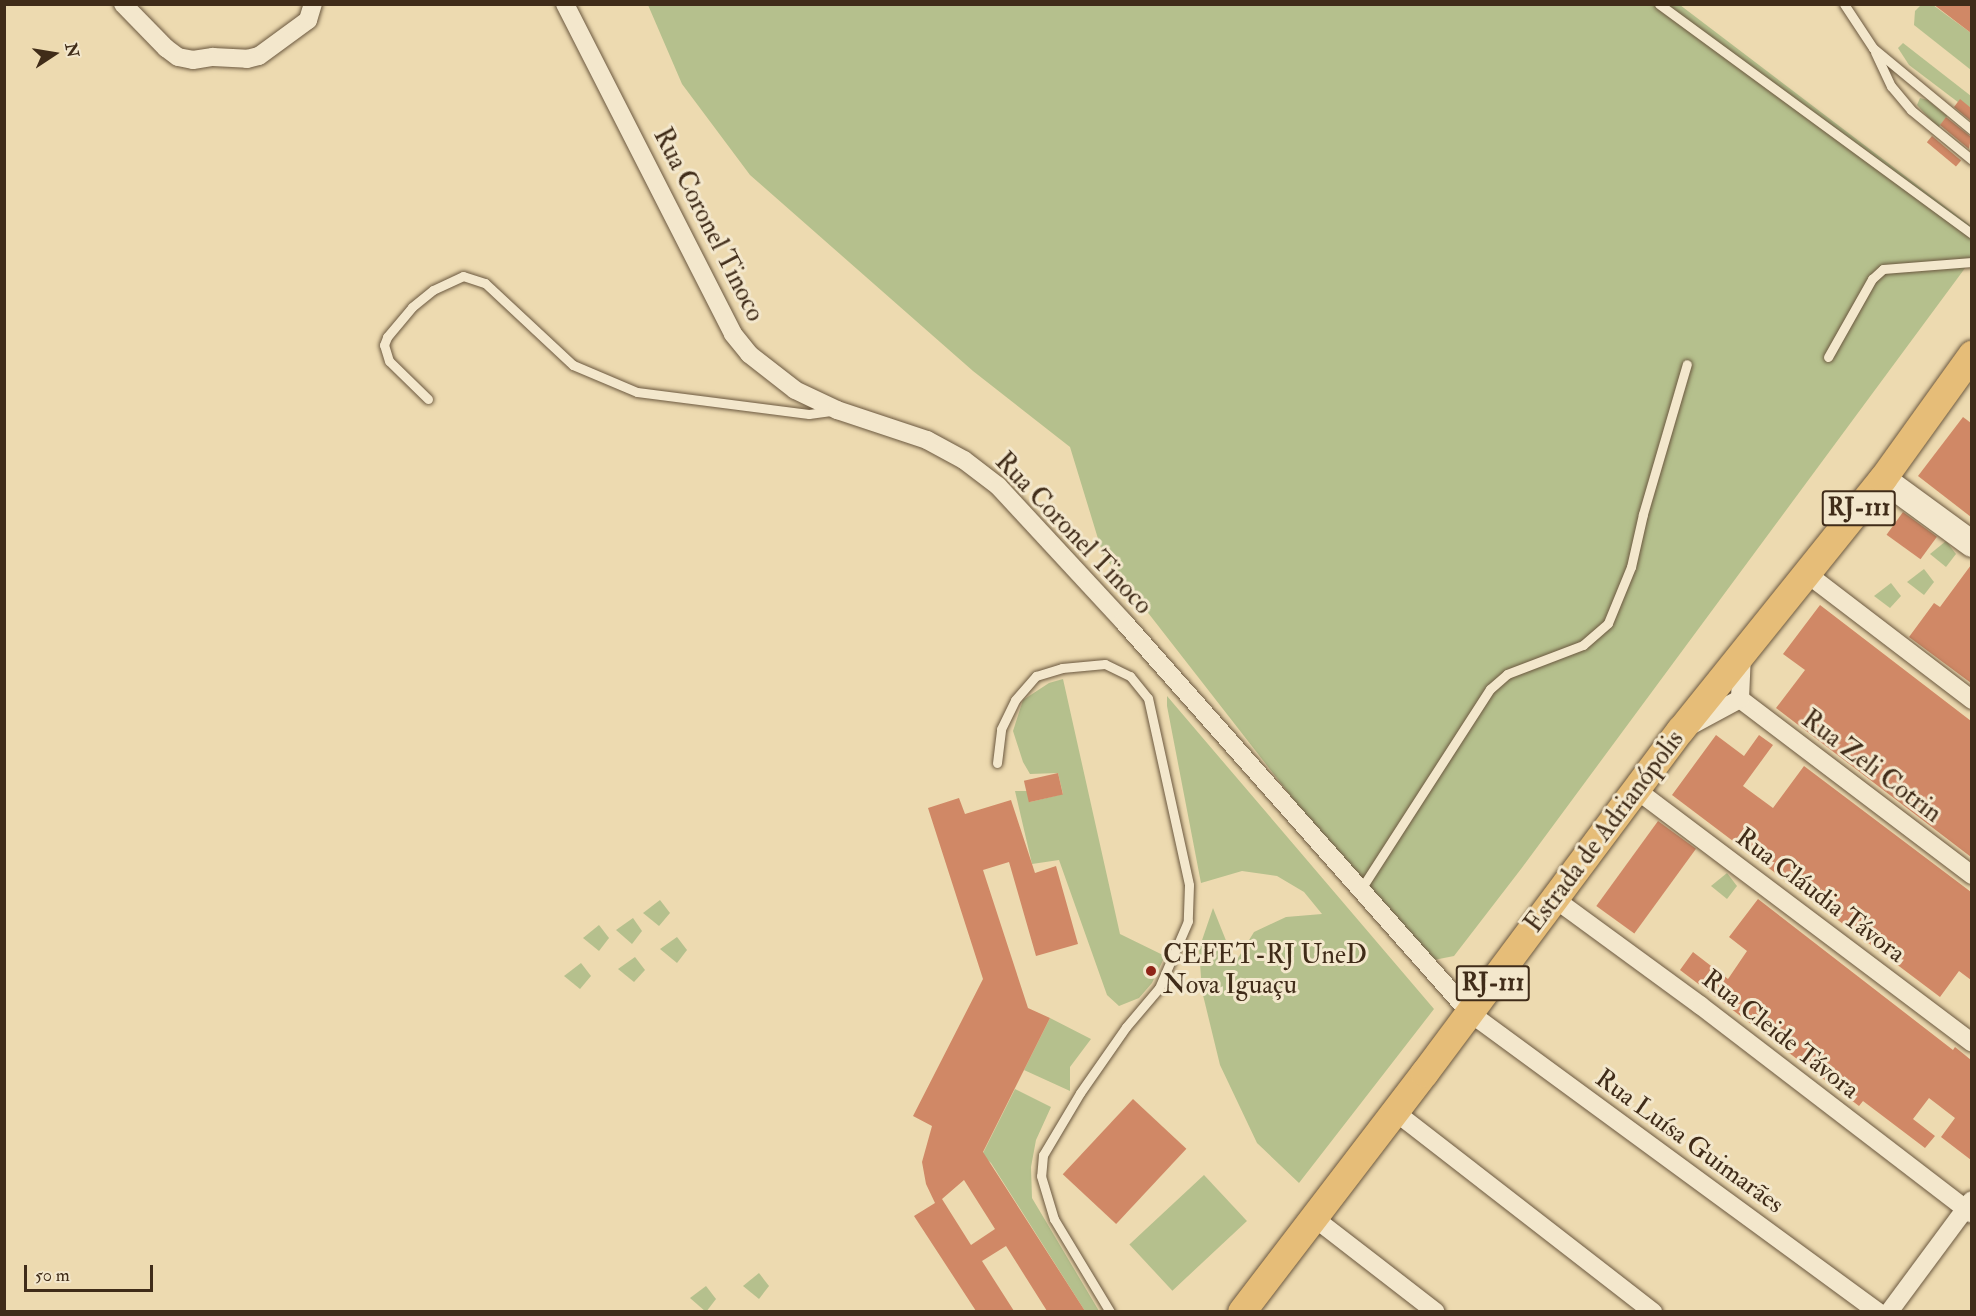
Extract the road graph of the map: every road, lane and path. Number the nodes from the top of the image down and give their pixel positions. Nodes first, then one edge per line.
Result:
1 (123, 4) edge
2 (313, 4) edge
3 (565, 4) edge
4 (1659, 4) edge
5 (1844, 4) edge
6 (1873, 48) junction
7 (1971, 130) edge
8 (1971, 160) edge
9 (1971, 234) edge
10 (1971, 262) edge
11 (1828, 357) dead end
12 (1970, 359) edge
13 (1687, 364) dead end
14 (428, 399) dead end
15 (837, 410) junction
16 (1883, 479) junction
17 (1971, 544) edge
18 (1806, 573) junction
19 (1742, 652) junction
20 (1740, 699) junction
21 (1971, 700) edge
22 (1681, 730) junction
23 (997, 763) dead end
24 (1638, 791) junction
25 (1971, 875) edge
26 (1361, 889) junction
27 (1556, 899) junction
28 (1470, 1013) junction
29 (1971, 1042) edge
30 (1394, 1112) junction
31 (1969, 1208) edge
32 (1313, 1217) junction
33 (1108, 1309) edge
34 (1118, 1311) edge
35 (1242, 1311) edge
36 (1436, 1311) edge
37 (1653, 1311) edge
38 (1878, 1311) edge
39 (1889, 1311) edge

1 - 2 street
3 - 15 street, Rua Coronel Tinoco
4 - 9 lane
5 - 6 lane
6 - 7 lane
6 - 8 lane
10 - 11 lane
12 - 16 main road, Estrada de Adrianópolis / RJ-111
13 - 26 lane
14 - 15 lane
15 - 26 street, Rua Coronel Tinoco
16 - 17 main road
16 - 18 main road, Estrada de Adrianópolis / RJ-111
18 - 19 main road, Estrada de Adrianópolis / RJ-111
18 - 21 street
19 - 20 street
19 - 22 main road, Estrada de Adrianópolis / RJ-111
20 - 22 street
20 - 25 street, Rua Zeli Cotrin
22 - 24 main road, Estrada de Adrianópolis / RJ-111
23 - 33 lane
24 - 27 main road, Estrada de Adrianópolis / RJ-111
24 - 29 street, Rua Cláudia Távora
26 - 28 street, Rua Coronel Tinoco
27 - 28 main road, Estrada de Adrianópolis / RJ-111
27 - 31 street, Rua Cleide Távora
28 - 30 main road, Estrada de Adrianópolis / RJ-111
28 - 38 street, Rua Luísa Guimarães
30 - 32 main road, Estrada de Adrianópolis / RJ-111
30 - 37 street
31 - 39 street
32 - 35 main road, Estrada de Adrianópolis / RJ-111
32 - 36 street
33 - 34 lane

